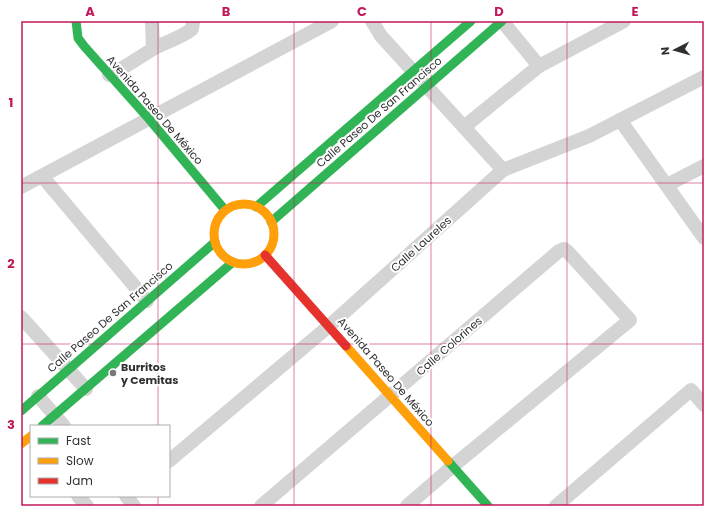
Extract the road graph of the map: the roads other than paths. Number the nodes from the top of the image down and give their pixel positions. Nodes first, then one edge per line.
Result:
1 (76, 21) edge
2 (152, 21) edge
3 (193, 21) edge
4 (332, 21) edge
5 (372, 21) edge
6 (471, 21) edge
7 (502, 21) edge
8 (624, 21) edge
9 (153, 49) junction
10 (539, 66) junction
11 (412, 71) junction
12 (109, 75) junction
13 (704, 77) edge
14 (427, 86) junction
15 (149, 119) junction
16 (620, 120) junction
17 (464, 126) junction
18 (704, 166) edge
19 (503, 170) junction
20 (42, 176) junction
21 (667, 185) junction
22 (21, 187) edge
23 (256, 207) junction
24 (225, 210) junction
25 (271, 222) junction
26 (704, 238) edge
27 (215, 242) junction
28 (266, 255) junction
29 (233, 262) junction
30 (147, 302) junction
31 (21, 317) edge
32 (329, 326) junction
33 (68, 370) junction
34 (86, 389) junction
35 (38, 396) junction
36 (391, 396) junction
37 (704, 405) edge
38 (21, 410) edge
39 (54, 415) junction
40 (43, 425) edge
41 (63, 425) edge
42 (170, 460) edge
43 (453, 466) junction
44 (79, 497) edge
45 (87, 506) edge
46 (261, 506) edge
47 (407, 506) edge
48 (488, 506) edge
49 (556, 506) edge

1 - 12 street, Avenida Paseo De México
2 - 9 street
3 - 9 street
4 - 15 street
5 - 11 street
6 - 11 street, Calle Paseo De San Francisco
7 - 10 street
7 - 14 street, Calle Paseo De San Francisco
8 - 10 street
9 - 12 street
10 - 17 street
11 - 14 street
11 - 23 street, Calle Paseo De San Francisco
12 - 15 street, Avenida Paseo De México
13 - 16 street, Calle Laureles
14 - 17 street
14 - 25 street, Calle Paseo De San Francisco
15 - 20 street
15 - 24 street, Avenida Paseo De México
16 - 19 street, Calle Laureles
16 - 21 street
17 - 19 street
18 - 21 street
19 - 32 street, Calle Laureles
20 - 22 street
20 - 30 street
21 - 26 street
23 - 24 street
23 - 25 street
24 - 27 street
25 - 28 street
27 - 29 street
27 - 30 street, Calle Paseo De San Francisco
28 - 29 street
28 - 32 street, Avenida Paseo De México
29 - 34 street
30 - 33 street, Calle Paseo De San Francisco
31 - 33 street
32 - 36 street, Avenida Paseo De México
32 - 42 street, Calle Laureles
33 - 34 street
33 - 35 street, Calle Paseo De San Francisco
34 - 39 street
35 - 38 street, Calle Paseo De San Francisco
35 - 39 street
36 - 43 street, Avenida Paseo De México
36 - 43 street, Calle Colorines
36 - 46 street, Calle Colorines
37 - 49 street
39 - 40 street
39 - 41 street
43 - 47 street
43 - 48 street, Avenida Paseo De México
44 - 45 street

